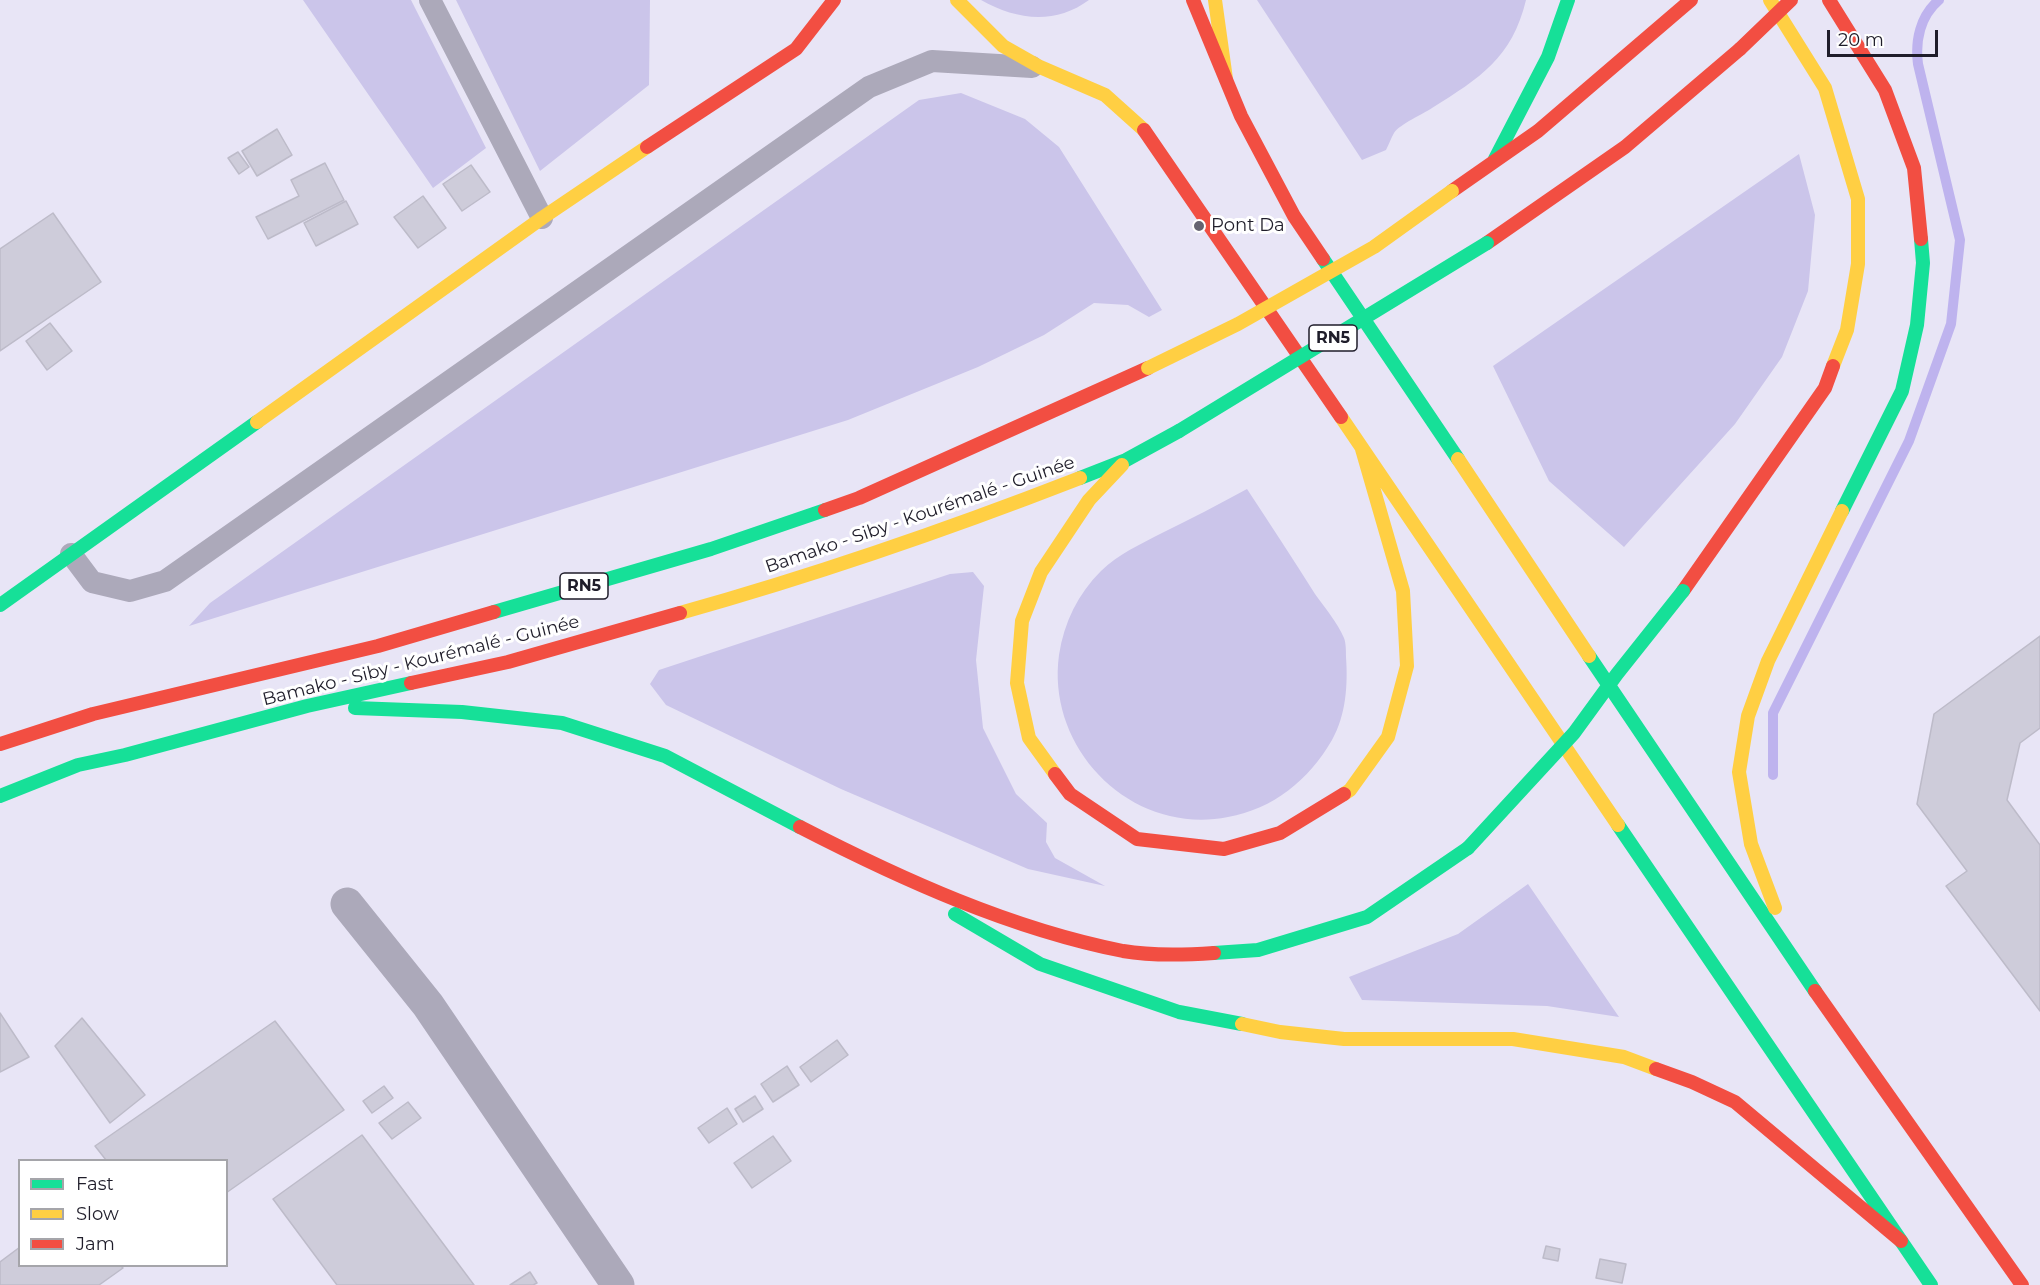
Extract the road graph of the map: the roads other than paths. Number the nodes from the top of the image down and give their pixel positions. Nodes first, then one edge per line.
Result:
1 (430, 0) edge
2 (834, 0) edge
3 (957, 0) edge
4 (1193, 0) edge
5 (1215, 0) edge
6 (1568, 0) edge
7 (1691, 0) edge
8 (1770, 0) edge
9 (1791, 0) edge
10 (1828, 0) edge
11 (1040, 67) junction
12 (1226, 79) junction
13 (1491, 165) junction
14 (542, 218) junction
15 (1362, 449) junction
16 (1126, 460) junction
17 (71, 554) junction
18 (0, 605) edge
19 (307, 706) junction
20 (0, 744) edge
21 (0, 796) edge
22 (912, 882) junction
23 (347, 904) dead end
24 (1796, 963) junction
25 (1901, 1241) junction
26 (618, 1285) edge
27 (1931, 1285) edge
28 (2022, 1285) edge

1 - 14 lane
2 - 14 main road
3 - 11 main road
4 - 12 main road
5 - 12 main road
6 - 13 main road
7 - 13 main road, Bamako - Siby - Kourémalé - Guinée / RN5
8 - 22 main road, bridge
9 - 16 main road, Bamako - Siby - Kourémalé - Guinée / RN5, bridge
10 - 24 main road
11 - 15 main road
11 - 17 lane
12 - 24 main road
13 - 20 main road, Bamako - Siby - Kourémalé - Guinée / RN5, bridge
14 - 17 main road
15 - 16 main road
15 - 25 main road
16 - 19 main road, Bamako - Siby - Kourémalé - Guinée / RN5
17 - 18 main road
19 - 21 main road, Bamako - Siby - Kourémalé - Guinée / RN5
19 - 22 main road
22 - 25 main road
23 - 26 street
24 - 28 main road
25 - 27 main road

